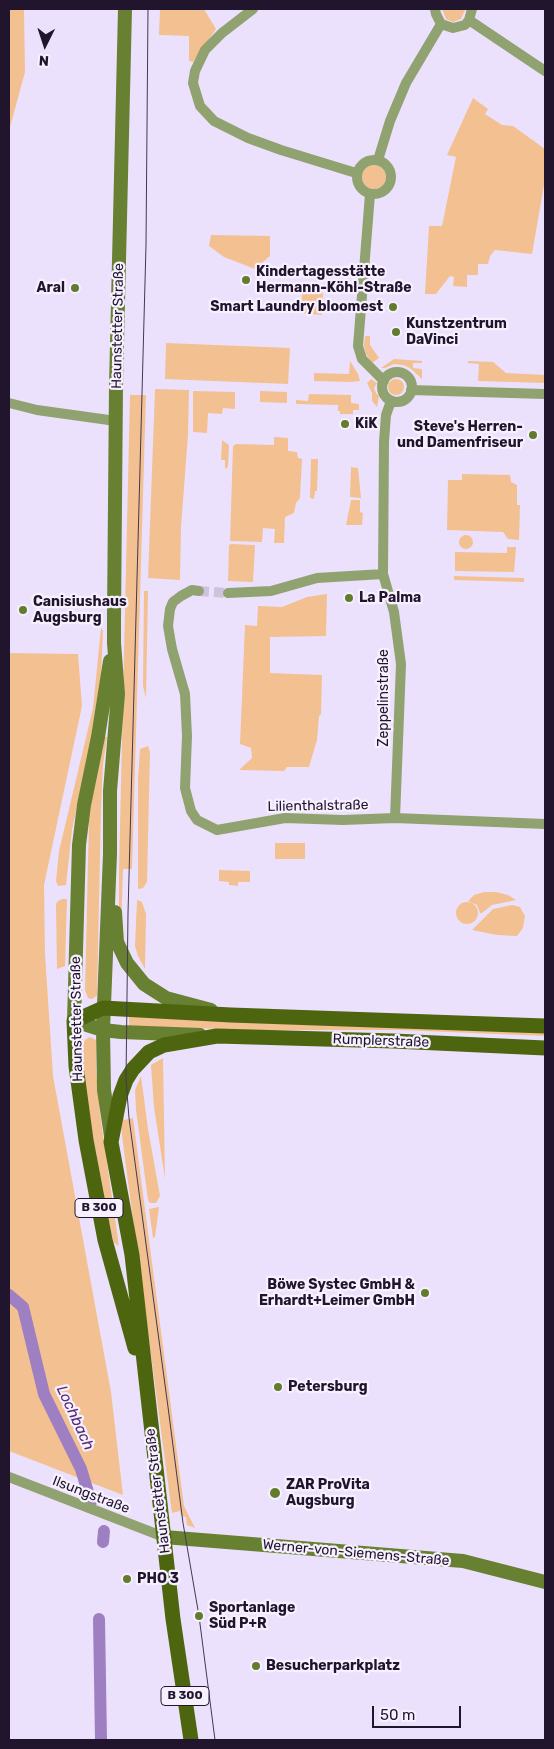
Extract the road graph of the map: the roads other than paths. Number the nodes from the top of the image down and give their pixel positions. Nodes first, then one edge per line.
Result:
1 (125, 9) edge
2 (253, 9) edge
3 (435, 9) edge
4 (472, 9) edge
5 (469, 20) junction
6 (441, 24) junction
7 (545, 71) edge
8 (378, 160) junction
9 (356, 173) junction
10 (370, 194) junction
11 (384, 381) junction
12 (411, 390) junction
13 (545, 394) edge
14 (391, 401) junction
15 (9, 403) edge
16 (116, 421) junction
17 (383, 574) junction
18 (199, 591) tunnel mouth
19 (228, 593) tunnel mouth
20 (114, 643) junction
21 (395, 818) junction
22 (545, 824) edge
23 (110, 854) junction
24 (103, 1008) junction
25 (231, 1015) junction
26 (74, 1021) junction
27 (545, 1026) edge
28 (103, 1030) junction
29 (217, 1036) junction
30 (545, 1048) edge
31 (112, 1142) junction
32 (147, 1390) junction
33 (9, 1477) edge
34 (164, 1537) junction
35 (545, 1582) edge
36 (191, 1740) edge

1 - 16 main road, Haunstetter Straße
2 - 9 street
3 - 6 street
4 - 5 street
5 - 6 street
5 - 7 street
6 - 8 street
8 - 9 street
8 - 10 street
9 - 10 street
10 - 11 street
11 - 12 street
11 - 14 street
12 - 13 street
12 - 14 street
14 - 17 street, Zeppelinstraße
15 - 16 street
16 - 20 main road, Haunstetter Straße
17 - 19 street
17 - 21 street, Zeppelinstraße
18 - 21 street, Lilienthalstraße
20 - 23 main road, Haunstetter Straße
20 - 26 main road, Haunstetter Straße
21 - 22 street
23 - 24 main road, Haunstetter Straße
23 - 25 main road, Rumplerstraße
24 - 25 main road, Rumplerstraße
24 - 26 main road, Rumplerstraße
24 - 28 main road, Haunstetter Straße
25 - 27 main road, Rumplerstraße
26 - 28 main road, Rumplerstraße
26 - 32 main road, Haunstetter Straße / B 300
28 - 29 main road, Rumplerstraße
28 - 31 main road, Haunstetter Straße
29 - 30 main road, Rumplerstraße / B 300
29 - 31 main road, Rumplerstraße / B 300
31 - 32 main road, Haunstetter Straße / B 300
32 - 34 main road, Haunstetter Straße / B 300
33 - 34 street, Ilsungstraße
34 - 35 main road, Werner-von-Siemens-Straße
34 - 36 main road, Haunstetter Straße / B 300

